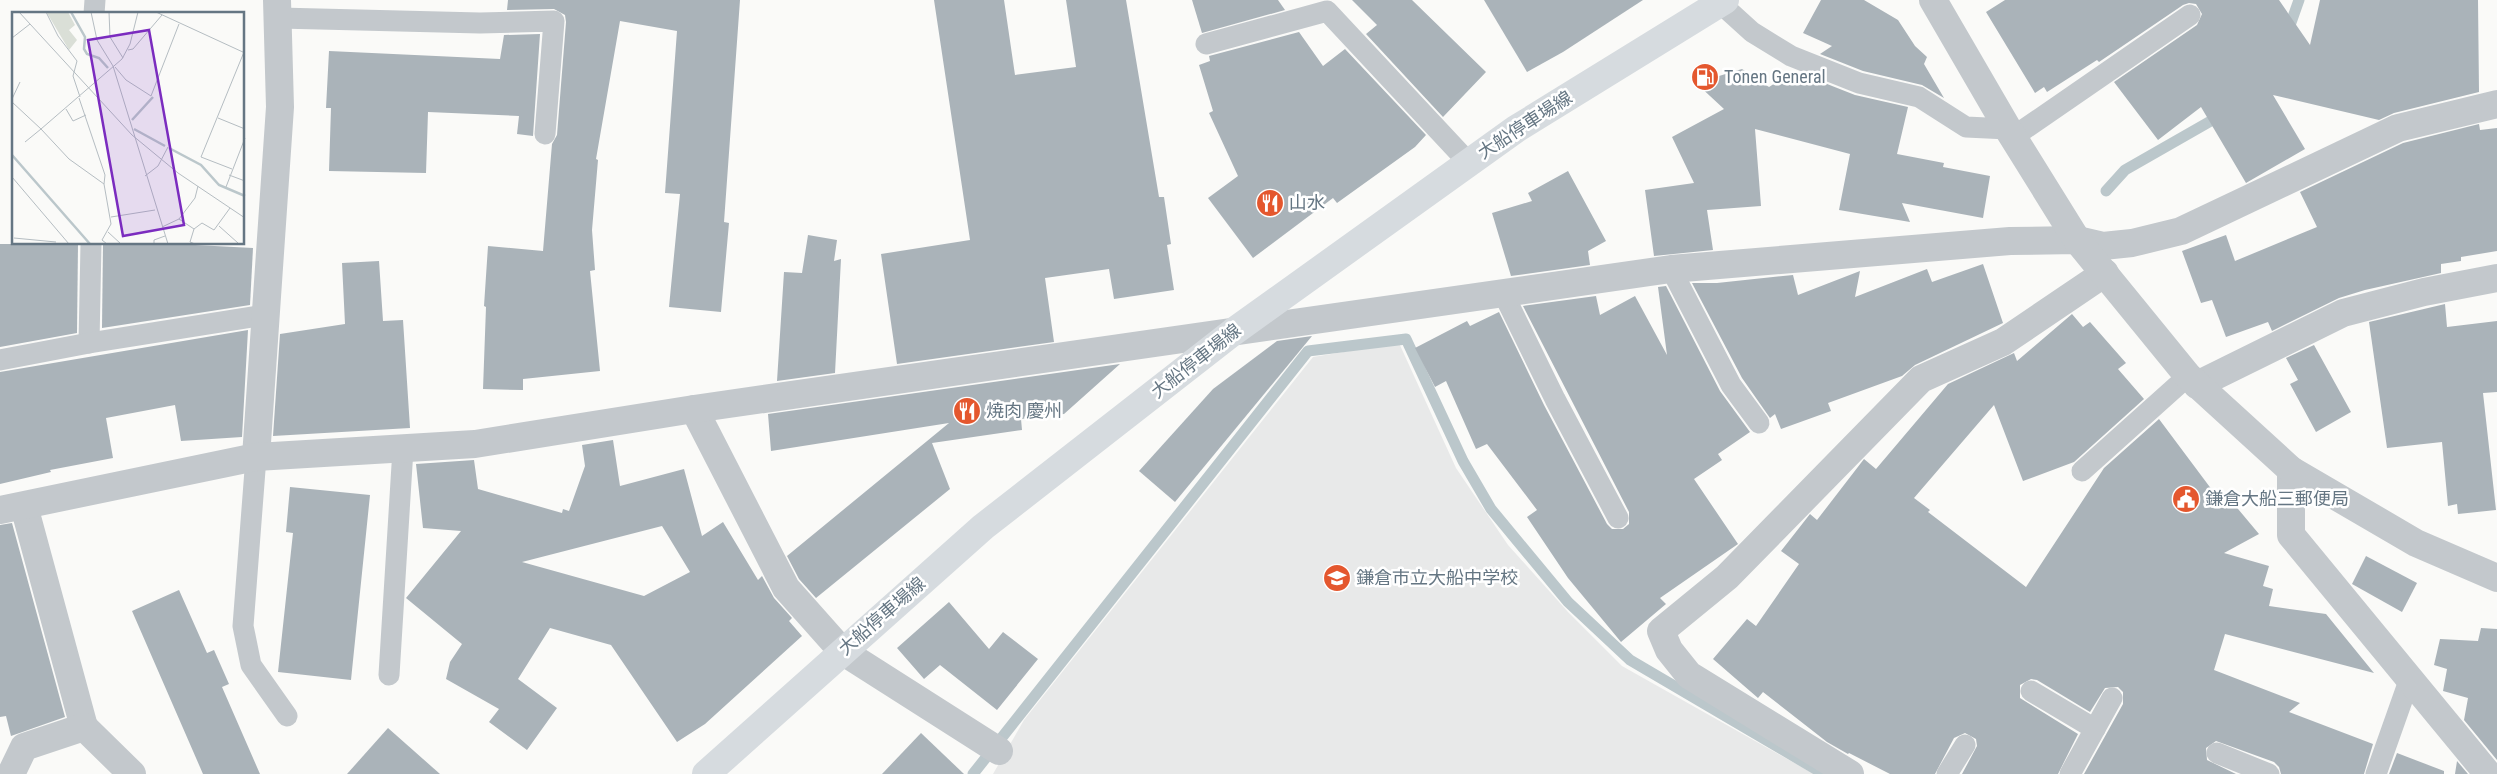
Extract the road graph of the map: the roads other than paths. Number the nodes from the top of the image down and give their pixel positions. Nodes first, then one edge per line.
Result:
1 (1933, 0) edge
2 (1723, 1) edge
3 (278, 9) edge
4 (2190, 15) dead end
5 (1206, 44) dead end
6 (2497, 104) edge
7 (2010, 133) junction
8 (545, 134) dead end
9 (1468, 162) junction
10 (2077, 240) junction
11 (91, 245) edge
12 (1671, 269) junction
13 (2104, 273) junction
14 (2497, 278) edge
15 (1502, 293) junction
16 (266, 315) junction
17 (1233, 332) junction
18 (89, 343) junction
19 (0, 360) edge
20 (2193, 380) junction
21 (694, 409) junction
22 (1759, 423) dead end
23 (403, 449) junction
24 (256, 457) junction
25 (2291, 470) junction
26 (2082, 471) dead end
27 (12, 508) edge
28 (1618, 518) dead end
29 (2497, 578) edge
30 (842, 651) junction
31 (389, 675) dead end
32 (2410, 678) junction
33 (2032, 691) dead end
34 (2112, 698) dead end
35 (287, 716) dead end
36 (84, 728) junction
37 (2095, 729) junction
38 (1965, 745) dead end
39 (999, 751) dead end
40 (2217, 753) dead end
41 (11, 774) edge
42 (132, 774) edge
43 (706, 774) edge
44 (1850, 774) edge
45 (1947, 774) edge
46 (2070, 774) edge
47 (2269, 774) edge
48 (2376, 774) edge
49 (2488, 774) edge

1 - 7 street
2 - 7 lane
2 - 9 main road, 大船停車場線
3 - 8 lane
3 - 16 street
4 - 7 lane
5 - 9 lane
6 - 10 street
7 - 10 street
9 - 17 main road, 大船停車場線
10 - 12 street
10 - 13 street
11 - 18 lane
12 - 15 street
12 - 22 lane
13 - 20 street
13 - 44 street
14 - 20 street
15 - 17 street
15 - 28 lane
16 - 18 lane
16 - 24 street
17 - 21 street
17 - 30 main road, 大船停車場線
18 - 19 lane
20 - 25 street
20 - 26 lane
21 - 23 street
21 - 30 street
23 - 24 street
23 - 31 lane
24 - 27 street
24 - 35 lane
25 - 29 street
25 - 32 street
27 - 36 street
30 - 39 street
30 - 43 main road, 大船停車場線
32 - 48 lane
32 - 49 street
33 - 37 lane
34 - 37 lane
36 - 41 street
36 - 42 street
37 - 46 lane
38 - 45 lane
40 - 47 lane

